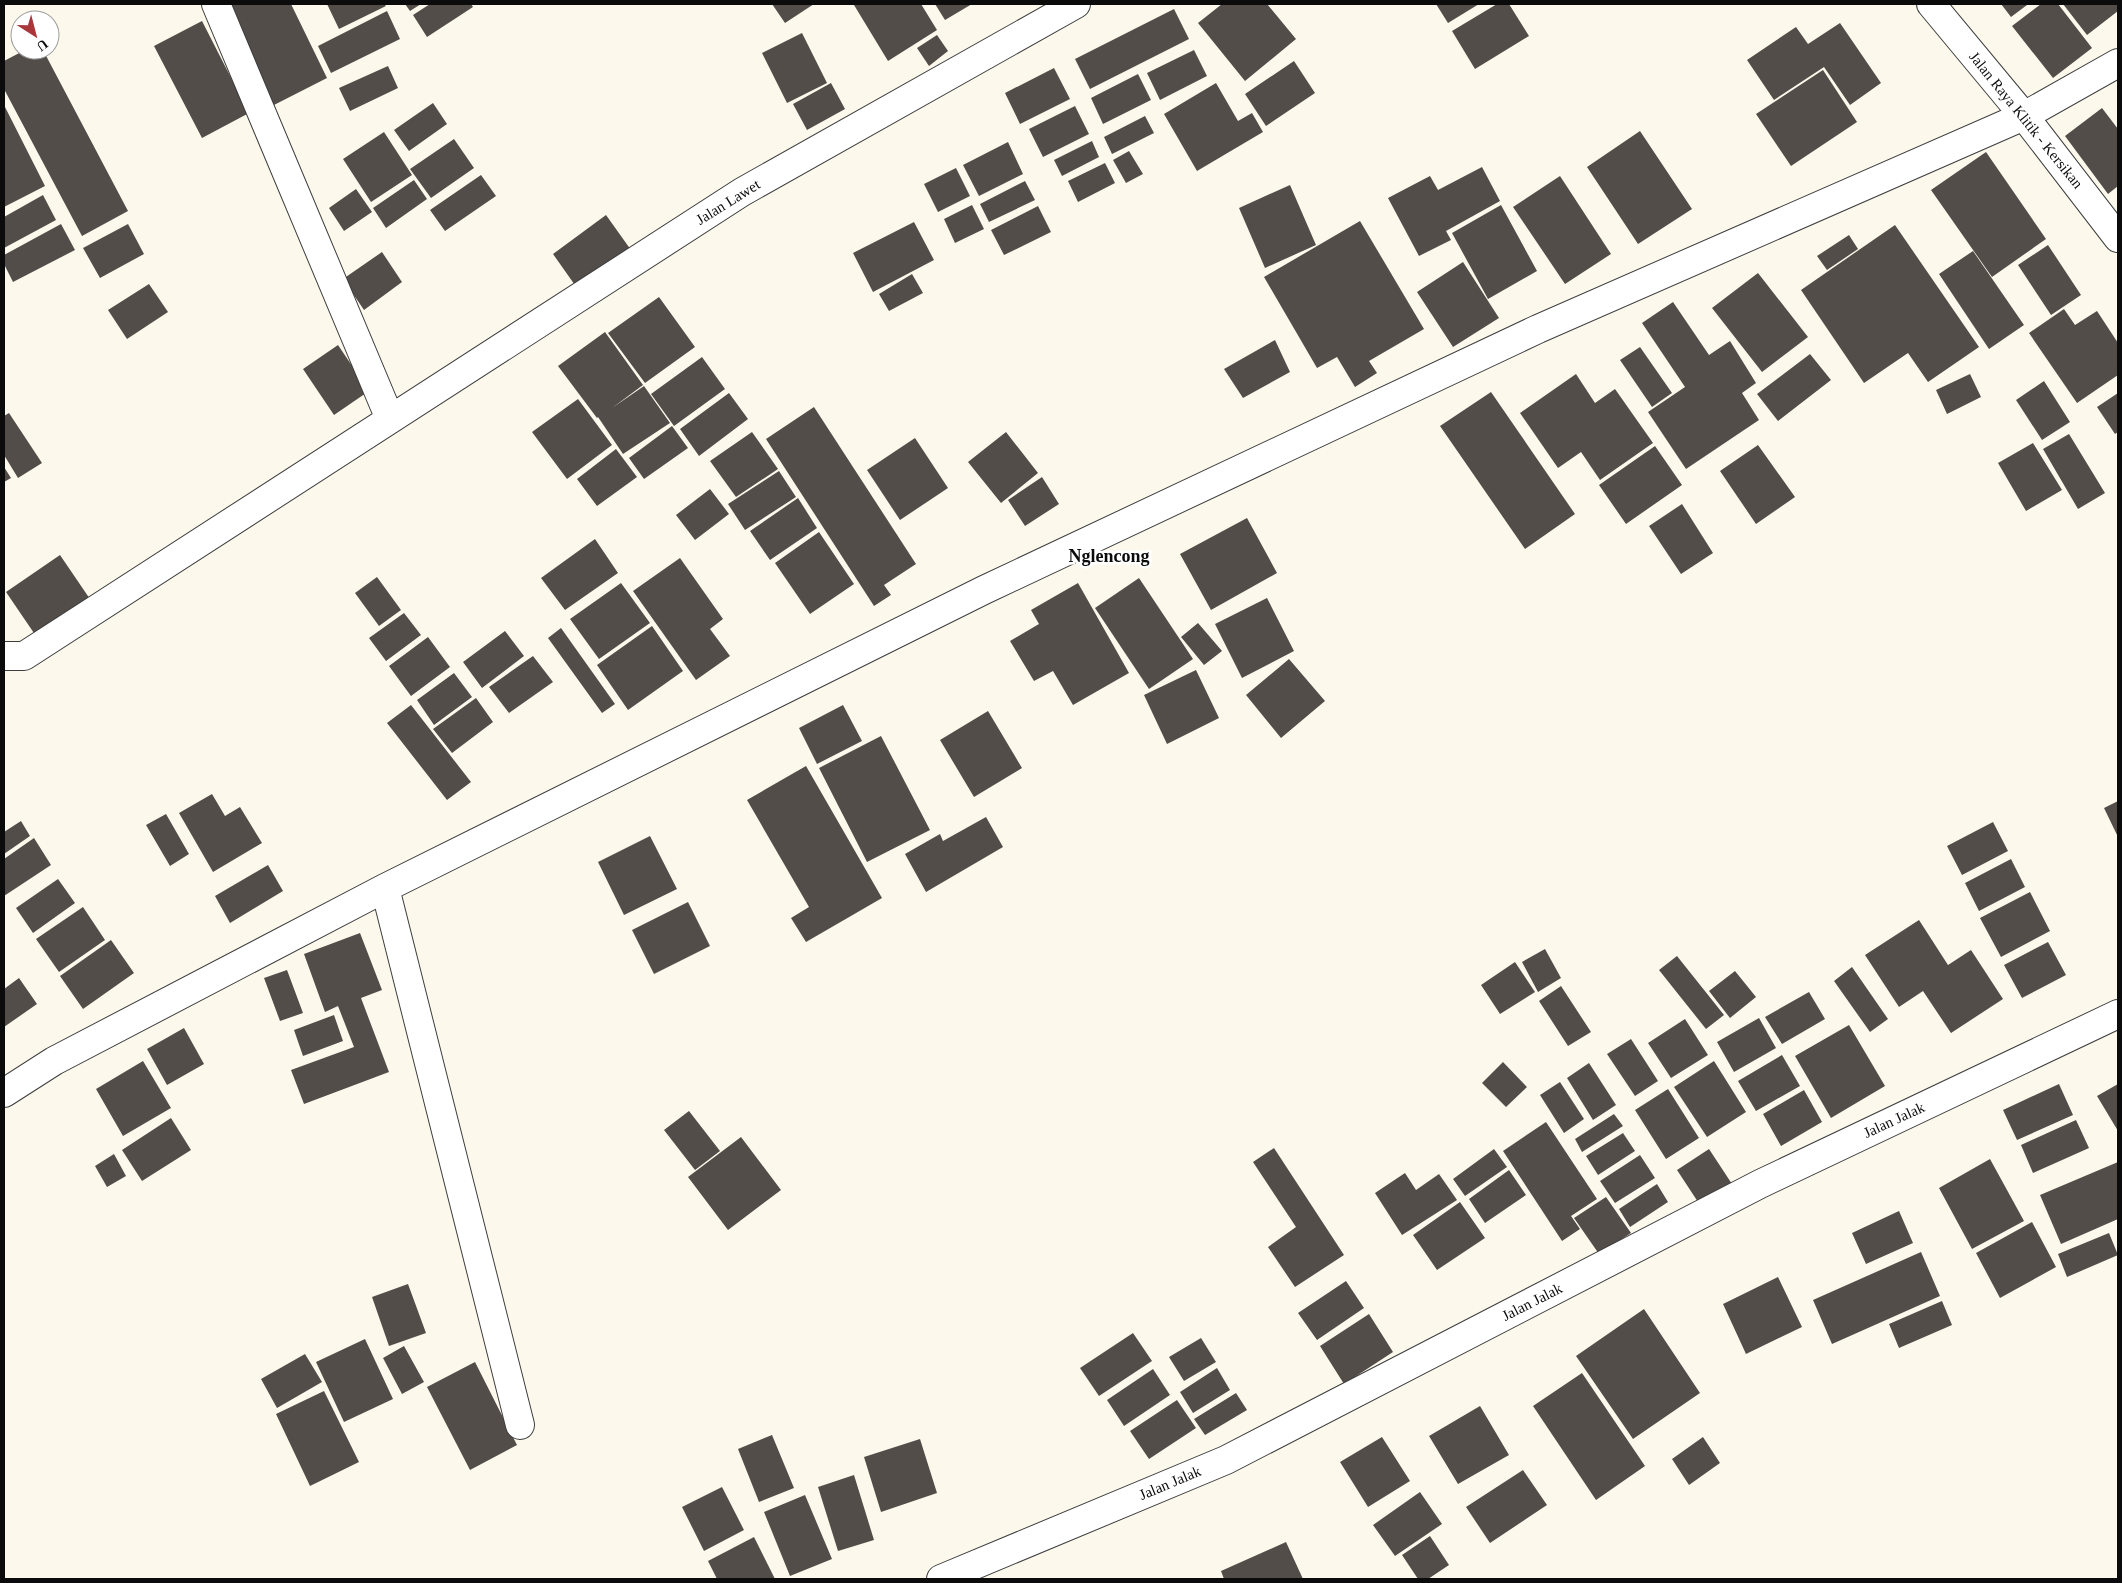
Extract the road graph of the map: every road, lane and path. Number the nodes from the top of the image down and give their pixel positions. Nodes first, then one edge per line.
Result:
1 (216, 4) edge
2 (1076, 4) edge
3 (1931, 4) edge
4 (2118, 63) edge
5 (2024, 116) junction
6 (2118, 238) edge
7 (390, 419) junction
8 (4, 656) edge
9 (385, 888) junction
10 (2118, 1014) edge
11 (4, 1093) edge
12 (520, 1425) dead end
13 (941, 1579) edge

1 - 7 street
2 - 7 street, Jalan Lawet
3 - 5 street, Jalan Raya Klitik - Kersikan
4 - 5 street
5 - 6 street, Jalan Raya Klitik - Kersikan
5 - 9 street
7 - 8 street, Jalan Lawet
9 - 11 street
9 - 12 street
10 - 13 street, Jalan Jalak

